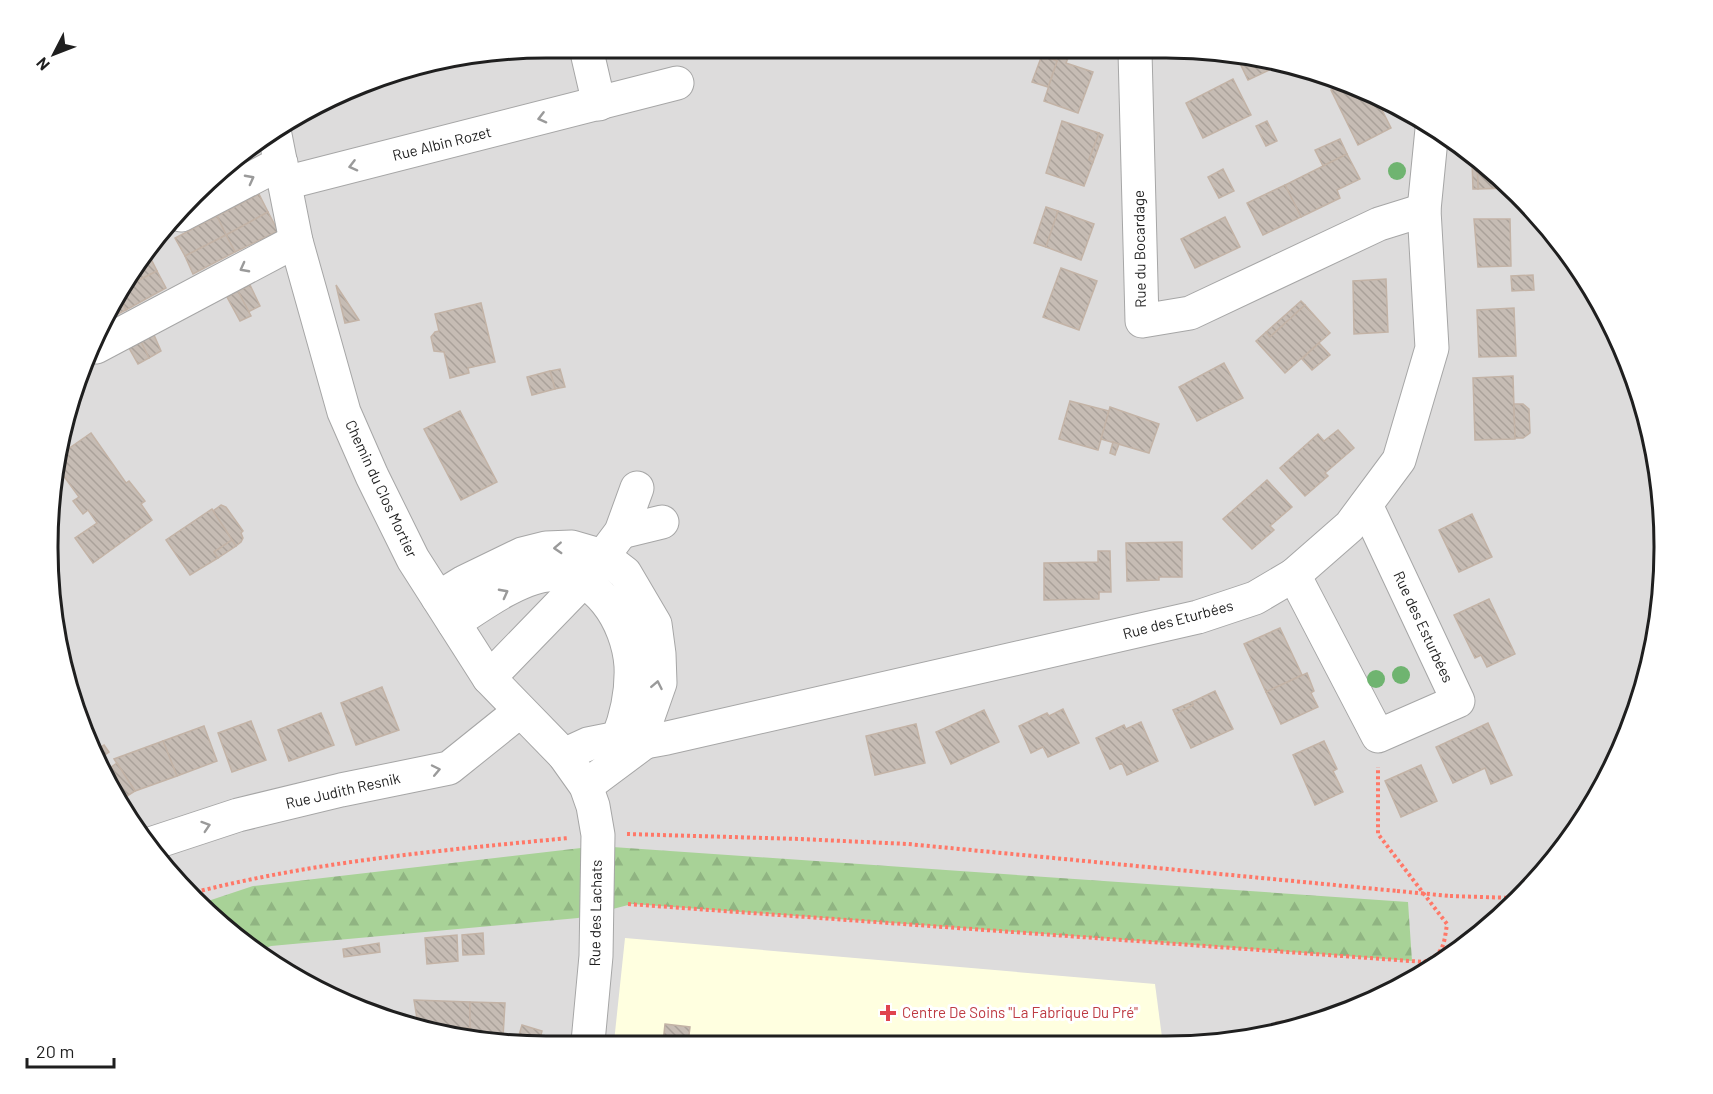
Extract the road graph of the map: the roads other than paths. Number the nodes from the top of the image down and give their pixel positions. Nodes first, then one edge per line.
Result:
1 (588, 58) edge
2 (1135, 58) edge
3 (677, 83) dead end
4 (599, 104) junction
5 (1431, 137) edge
6 (276, 141) edge
7 (283, 173) junction
8 (195, 209) edge
9 (1424, 210) junction
10 (296, 240) junction
11 (104, 343) edge
12 (637, 488) dead end
13 (1366, 505) junction
14 (662, 522) dead end
15 (612, 544) junction
16 (1294, 575) junction
17 (583, 581) junction
18 (446, 610) junction
19 (489, 678) junction
20 (520, 711) junction
21 (632, 740) junction
22 (564, 755) junction
23 (586, 786) junction
24 (157, 842) edge
25 (589, 1036) edge

1 - 4 street
2 - 9 street, Rue du Bocardage
3 - 4 street, Rue Albin Rozet
4 -> 7 street, Rue Albin Rozet
5 - 9 street, Rue des Eturbées
6 - 7 street, Chemin du Clos Mortier
8 -> 7 street
7 - 10 street, Chemin du Clos Mortier
9 - 13 street, Rue des Eturbées
10 -> 11 street
10 - 18 street, Chemin du Clos Mortier
12 - 15 street
13 - 16 street, Rue des Eturbées
13 - 16 street, Rue des Esturbées
14 - 15 street
15 - 17 street
15 -> 18 street
21 -> 15 street
16 - 21 street, Rue des Eturbées
18 -> 17 street
17 - 19 street
17 - 21 street
18 - 19 street, Chemin du Clos Mortier
19 - 20 street, Chemin du Clos Mortier
20 - 22 street, Chemin du Clos Mortier
24 -> 20 street, Rue Judith Resnik
21 - 22 street, Rue des Eturbées
21 - 23 street, Rue des Eturbées
22 - 23 street, Rue des Lachats
23 - 25 street, Rue des Lachats

